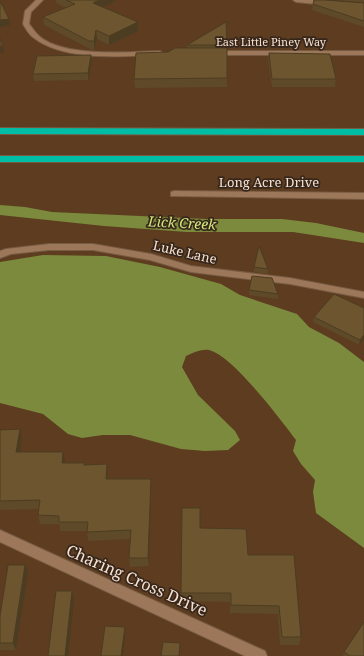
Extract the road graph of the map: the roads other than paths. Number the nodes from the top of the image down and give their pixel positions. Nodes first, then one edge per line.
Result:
1 (40, 0) edge
2 (296, 0) edge
3 (334, 3) edge
4 (168, 53) edge
5 (208, 53) edge
6 (364, 53) edge
7 (0, 131) edge
8 (364, 132) edge
9 (0, 159) edge
10 (364, 159) edge
11 (174, 194) dead end
12 (364, 196) edge
13 (0, 255) edge
14 (364, 295) edge
15 (0, 536) edge
16 (260, 656) edge

1 - 4 street
2 - 3 street
5 - 6 street, East Little Piney Way
7 - 8 highway
9 - 10 highway
11 - 12 street, Long Acre Drive
13 - 14 street, Luke Lane
15 - 16 street, Charing Cross Drive

